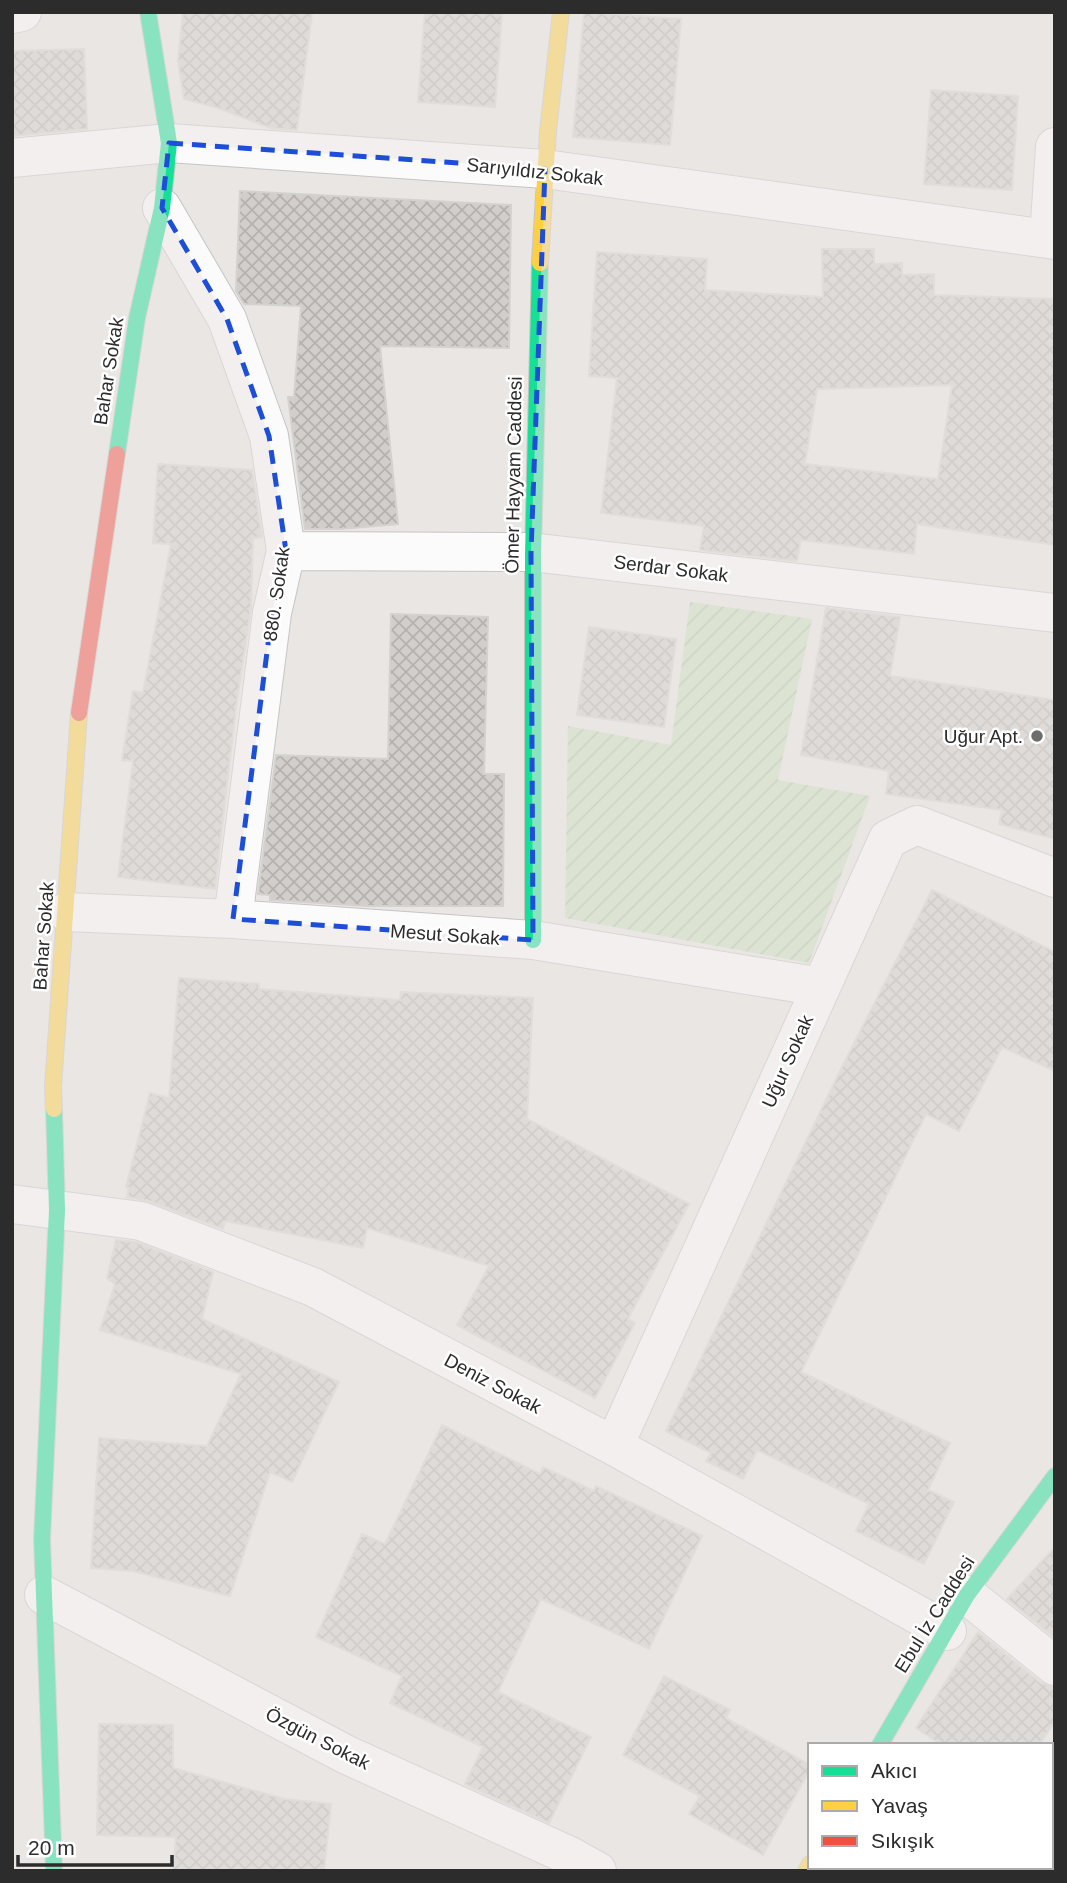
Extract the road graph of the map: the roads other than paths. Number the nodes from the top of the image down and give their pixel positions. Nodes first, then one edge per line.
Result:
1 (22, 12) edge
2 (148, 12) edge
3 (561, 12) edge
4 (12, 14) edge
5 (169, 143) junction
6 (1055, 147) edge
7 (12, 158) edge
8 (545, 169) junction
9 (162, 208) junction
10 (1052, 239) edge
11 (286, 551) junction
12 (531, 552) junction
13 (1055, 613) edge
14 (1055, 878) edge
15 (66, 912) junction
16 (233, 919) junction
17 (533, 940) junction
18 (821, 987) junction
19 (12, 1204) edge
20 (57, 1210) junction
21 (614, 1446) junction
22 (1055, 1476) edge
23 (44, 1595) junction
24 (967, 1595) junction
25 (947, 1631) junction
26 (1055, 1665) edge
27 (881, 1743) edge
28 (54, 1871) edge
29 (597, 1871) edge

1 - 4 street
2 - 5 street, Bahar Sokak
3 - 8 street, Ömer Hayyam Caddesi
5 - 7 street, Sarıyıldız Sokak
5 - 8 street, Sarıyıldız Sokak
5 - 9 street, Bahar Sokak
6 - 10 street
8 - 10 street, Sarıyıldız Sokak
8 - 12 street, Ömer Hayyam Caddesi
9 - 11 street, 880. Sokak
9 - 15 street, Bahar Sokak
11 - 12 street, Serdar Sokak
11 - 16 street, 880. Sokak
12 - 13 street, Serdar Sokak
12 - 17 street, Ömer Hayyam Caddesi
14 - 18 street, Uğur Sokak
15 - 16 street, Mesut Sokak
15 - 20 street, Bahar Sokak
16 - 17 street, Mesut Sokak
17 - 18 street, Mesut Sokak
18 - 21 street, Uğur Sokak
19 - 20 street, Deniz Sokak
20 - 21 street, Deniz Sokak
20 - 23 street, Bahar Sokak
21 - 25 street, Deniz Sokak
22 - 24 street, Ebul İz Caddesi
23 - 28 street, Bahar Sokak
23 - 29 street, Özgün Sokak
24 - 25 street, Ebul İz Caddesi
24 - 26 street
25 - 27 street, Ebul İz Caddesi

